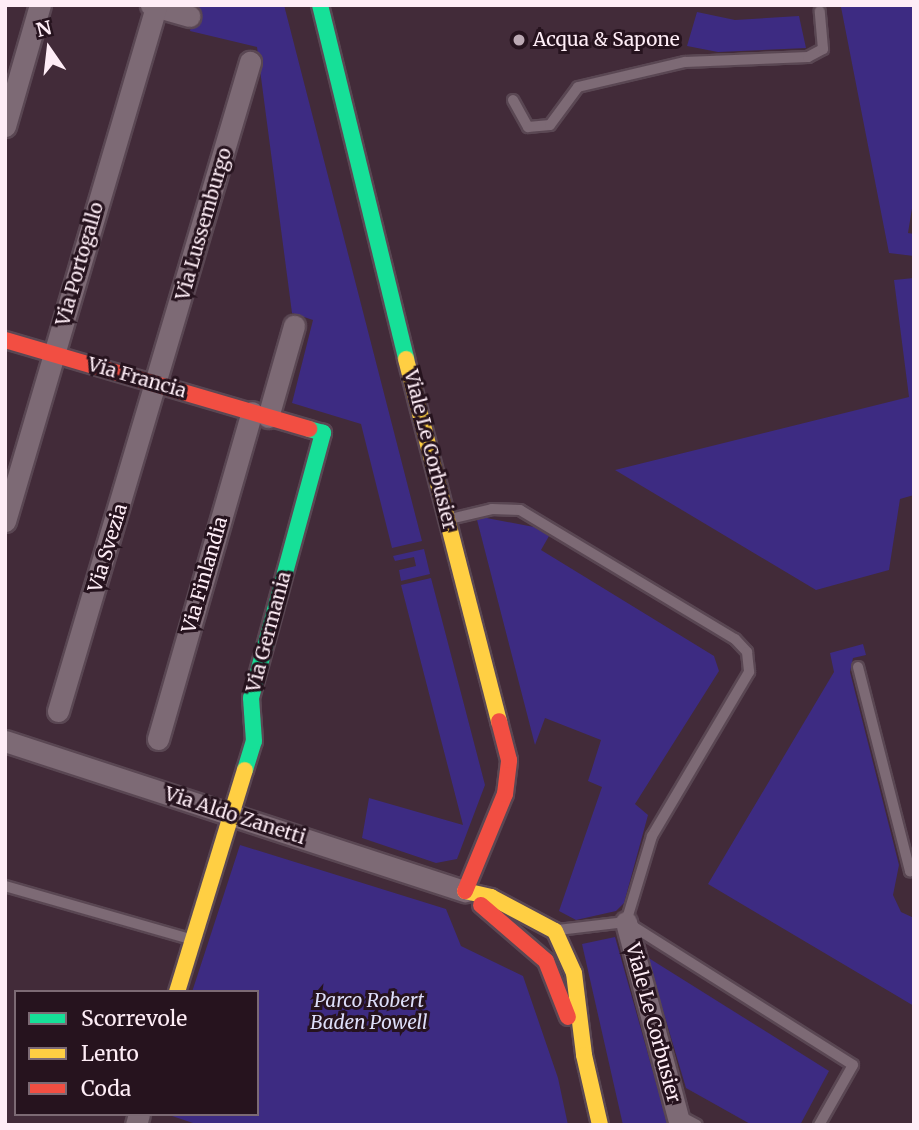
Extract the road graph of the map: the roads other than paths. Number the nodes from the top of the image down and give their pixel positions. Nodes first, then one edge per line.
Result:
1 (40, 5) edge
2 (320, 5) edge
3 (153, 6) edge
4 (820, 11) dead end
5 (189, 16) dead end
6 (250, 62) dead end
7 (513, 100) dead end
8 (5, 126) edge
9 (294, 326) dead end
10 (5, 340) edge
11 (54, 354) junction
12 (158, 384) junction
13 (260, 414) junction
14 (323, 433) joint
15 (448, 520) junction
16 (5, 521) edge
17 (858, 667) dead end
18 (58, 711) dead end
19 (158, 739) dead end
20 (5, 741) edge
21 (232, 814) junction
22 (914, 870) edge
23 (5, 886) edge
24 (465, 891) junction
25 (626, 922) junction
26 (555, 931) junction
27 (193, 940) junction
28 (178, 990) edge
29 (584, 1055) junction
30 (679, 1119) edge
31 (600, 1125) edge
32 (697, 1125) edge
33 (819, 1125) edge

1 - 8 street
2 - 15 street, Viale Le Corbusier
3 - 5 street
3 - 11 street, Via Portogallo
4 - 7 lane
6 - 12 street, Via Lussemburgo
9 - 13 street
10 - 11 street, Via Francia
11 - 12 street, Via Francia
11 - 16 street, Via Portogallo
12 - 13 street, Via Francia
12 - 18 street, Via Svezia
13 - 14 street, Via Francia
13 - 19 street, Via Finlandia
14 - 21 street, Via Germania
15 - 24 street, Viale Le Corbusier
15 - 25 lane
17 - 22 lane
20 - 21 street, Via Aldo Zanetti
21 - 24 street, Via Aldo Zanetti
21 - 27 street, Via Germania
23 - 27 lane
24 - 26 street
24 - 29 street
25 - 26 lane
25 - 30 street, Viale Le Corbusier
25 - 33 lane
26 - 29 street
27 - 28 street, Via Germania
29 - 31 street
30 - 32 lane

